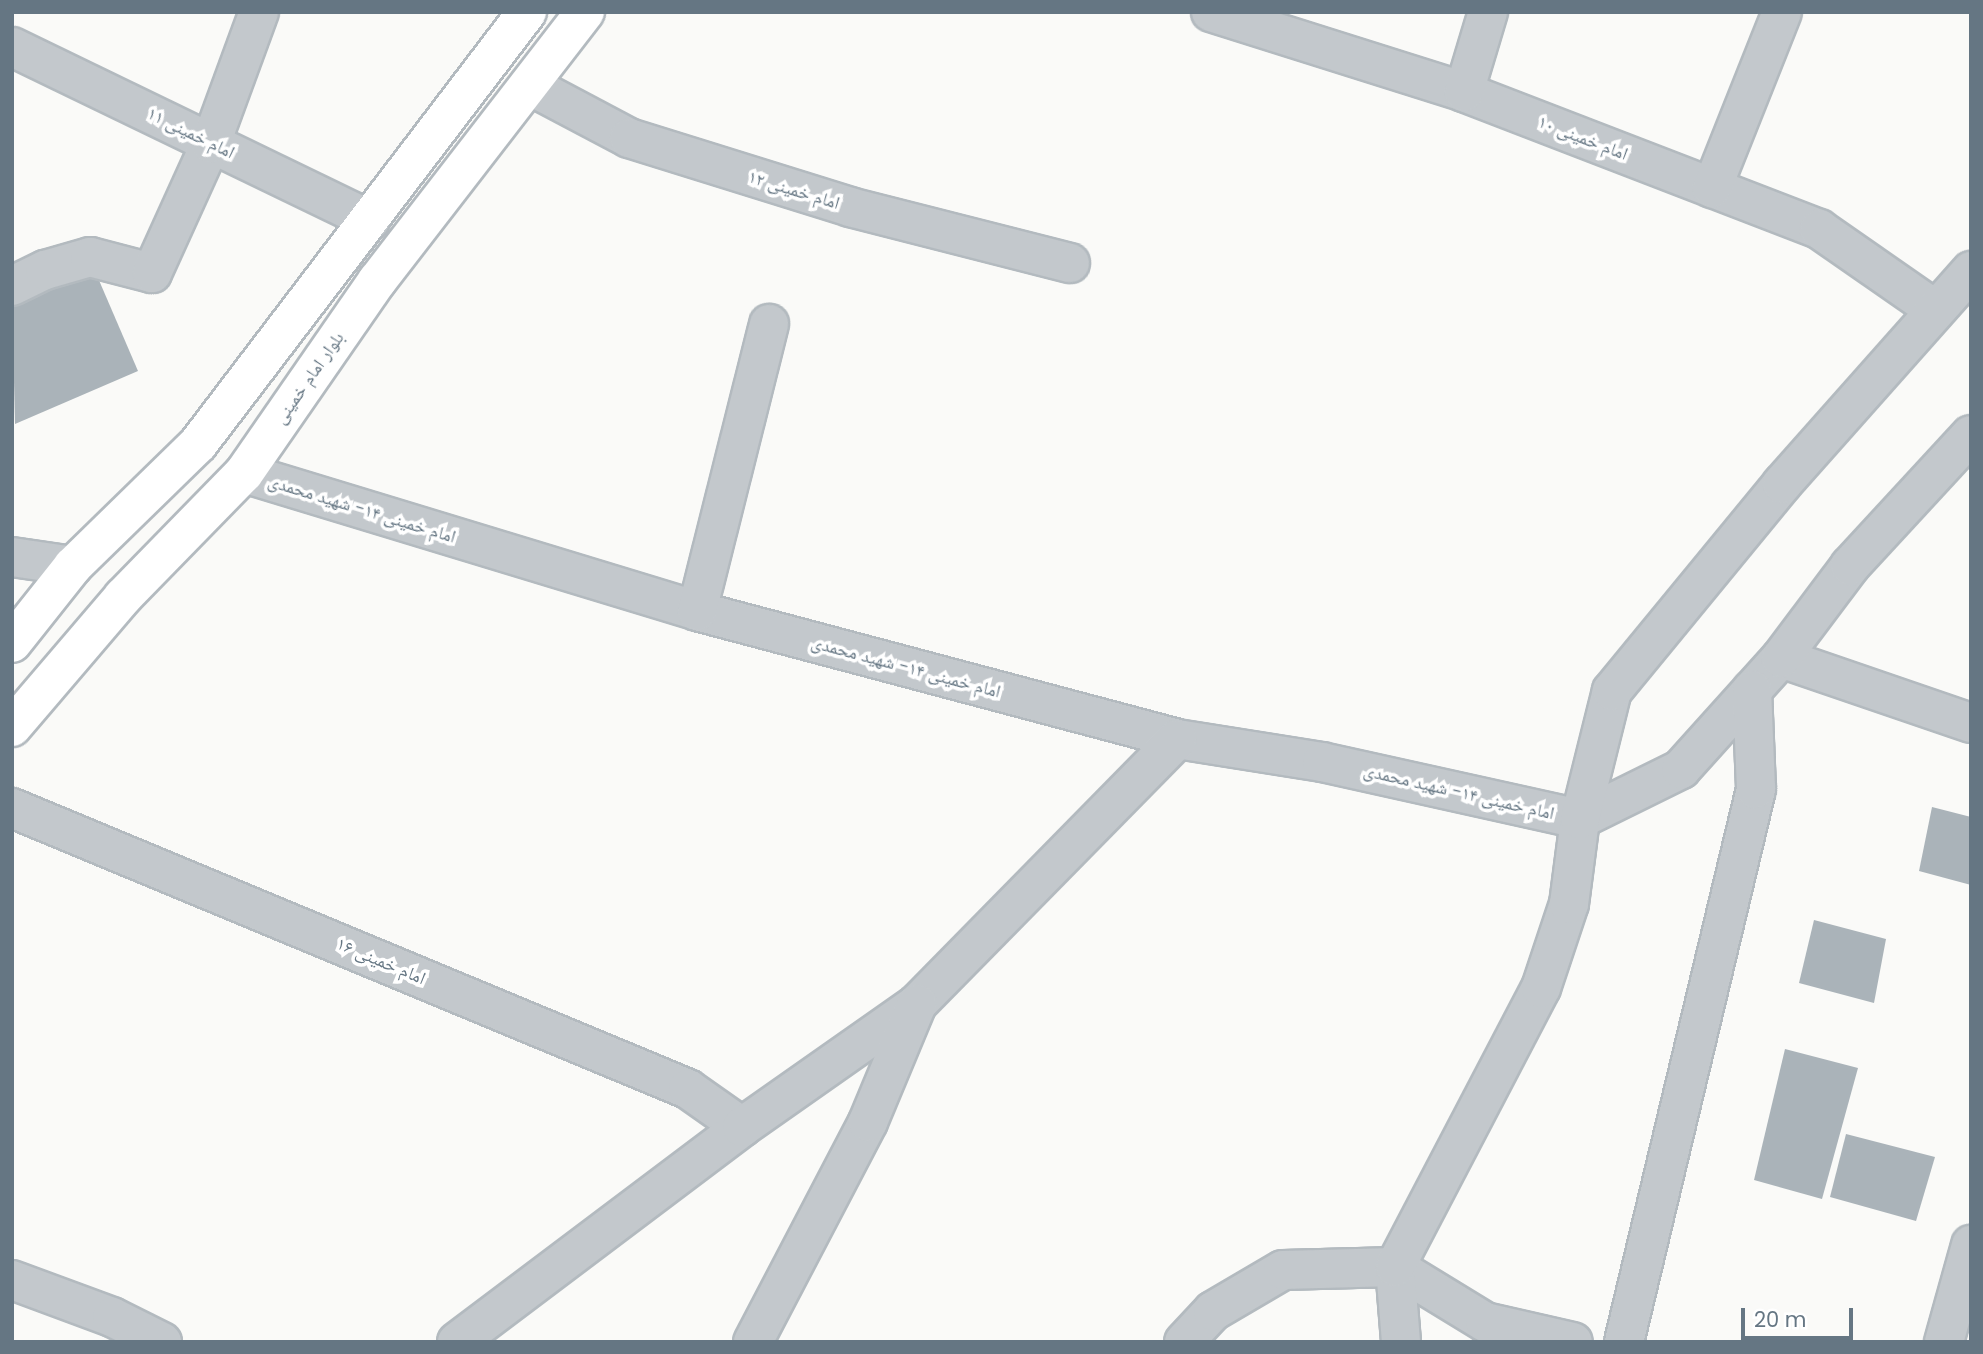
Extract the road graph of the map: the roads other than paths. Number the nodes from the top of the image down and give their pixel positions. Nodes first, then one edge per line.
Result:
1 (259, 12) edge
2 (527, 12) edge
3 (585, 12) edge
4 (1211, 12) edge
5 (1488, 12) edge
6 (1782, 12) edge
7 (12, 47) edge
8 (529, 85) junction
9 (1464, 92) junction
10 (211, 143) junction
11 (1712, 188) junction
12 (370, 220) junction
13 (1070, 263) dead end
14 (1971, 271) edge
15 (12, 286) edge
16 (1934, 309) junction
17 (769, 324) dead end
18 (1971, 435) edge
19 (244, 472) junction
20 (12, 557) edge
21 (73, 566) junction
22 (697, 611) junction
23 (12, 643) edge
24 (1781, 658) junction
25 (1752, 691) junction
26 (1971, 723) edge
27 (12, 727) edge
28 (1177, 739) junction
29 (12, 808) edge
30 (1580, 819) junction
31 (917, 1004) junction
32 (742, 1127) junction
33 (1971, 1245) edge
34 (1395, 1267) junction
35 (12, 1280) edge
36 (162, 1342) edge
37 (457, 1342) edge
38 (753, 1342) edge
39 (1184, 1342) edge
40 (1401, 1342) edge
41 (1573, 1342) edge
42 (1625, 1342) edge
43 (1944, 1342) edge

1 - 10 street
2 - 12 main road
3 - 8 main road, بلوار امام خمینی
4 - 9 street, امام خمینی ۱۰
5 - 9 street
6 - 11 street
7 - 10 street, امام خمینی ۱۱
8 - 13 street, امام خمینی ۱۲
8 - 19 main road, بلوار امام خمینی
9 - 11 street, امام خمینی ۱۰
10 - 12 street, امام خمینی ۱۱
10 - 15 street
11 - 16 street, امام خمینی ۱۰
12 - 21 main road
14 - 16 street
16 - 30 street
17 - 22 street
18 - 24 street
19 - 22 street, امام خمینی ۱۴- شهید محمدی
19 - 27 main road, بلوار امام خمینی
20 - 21 street
21 - 23 main road
22 - 28 street, امام خمینی ۱۴- شهید محمدی
24 - 25 street
24 - 26 street
25 - 30 street
25 - 42 street
28 - 30 street, امام خمینی ۱۴- شهید محمدی
28 - 31 street
29 - 32 street, امام خمینی ۱۶
30 - 34 street
31 - 32 street
31 - 38 street
32 - 37 street
33 - 43 street
34 - 39 street
34 - 40 street
34 - 41 street
35 - 36 street

